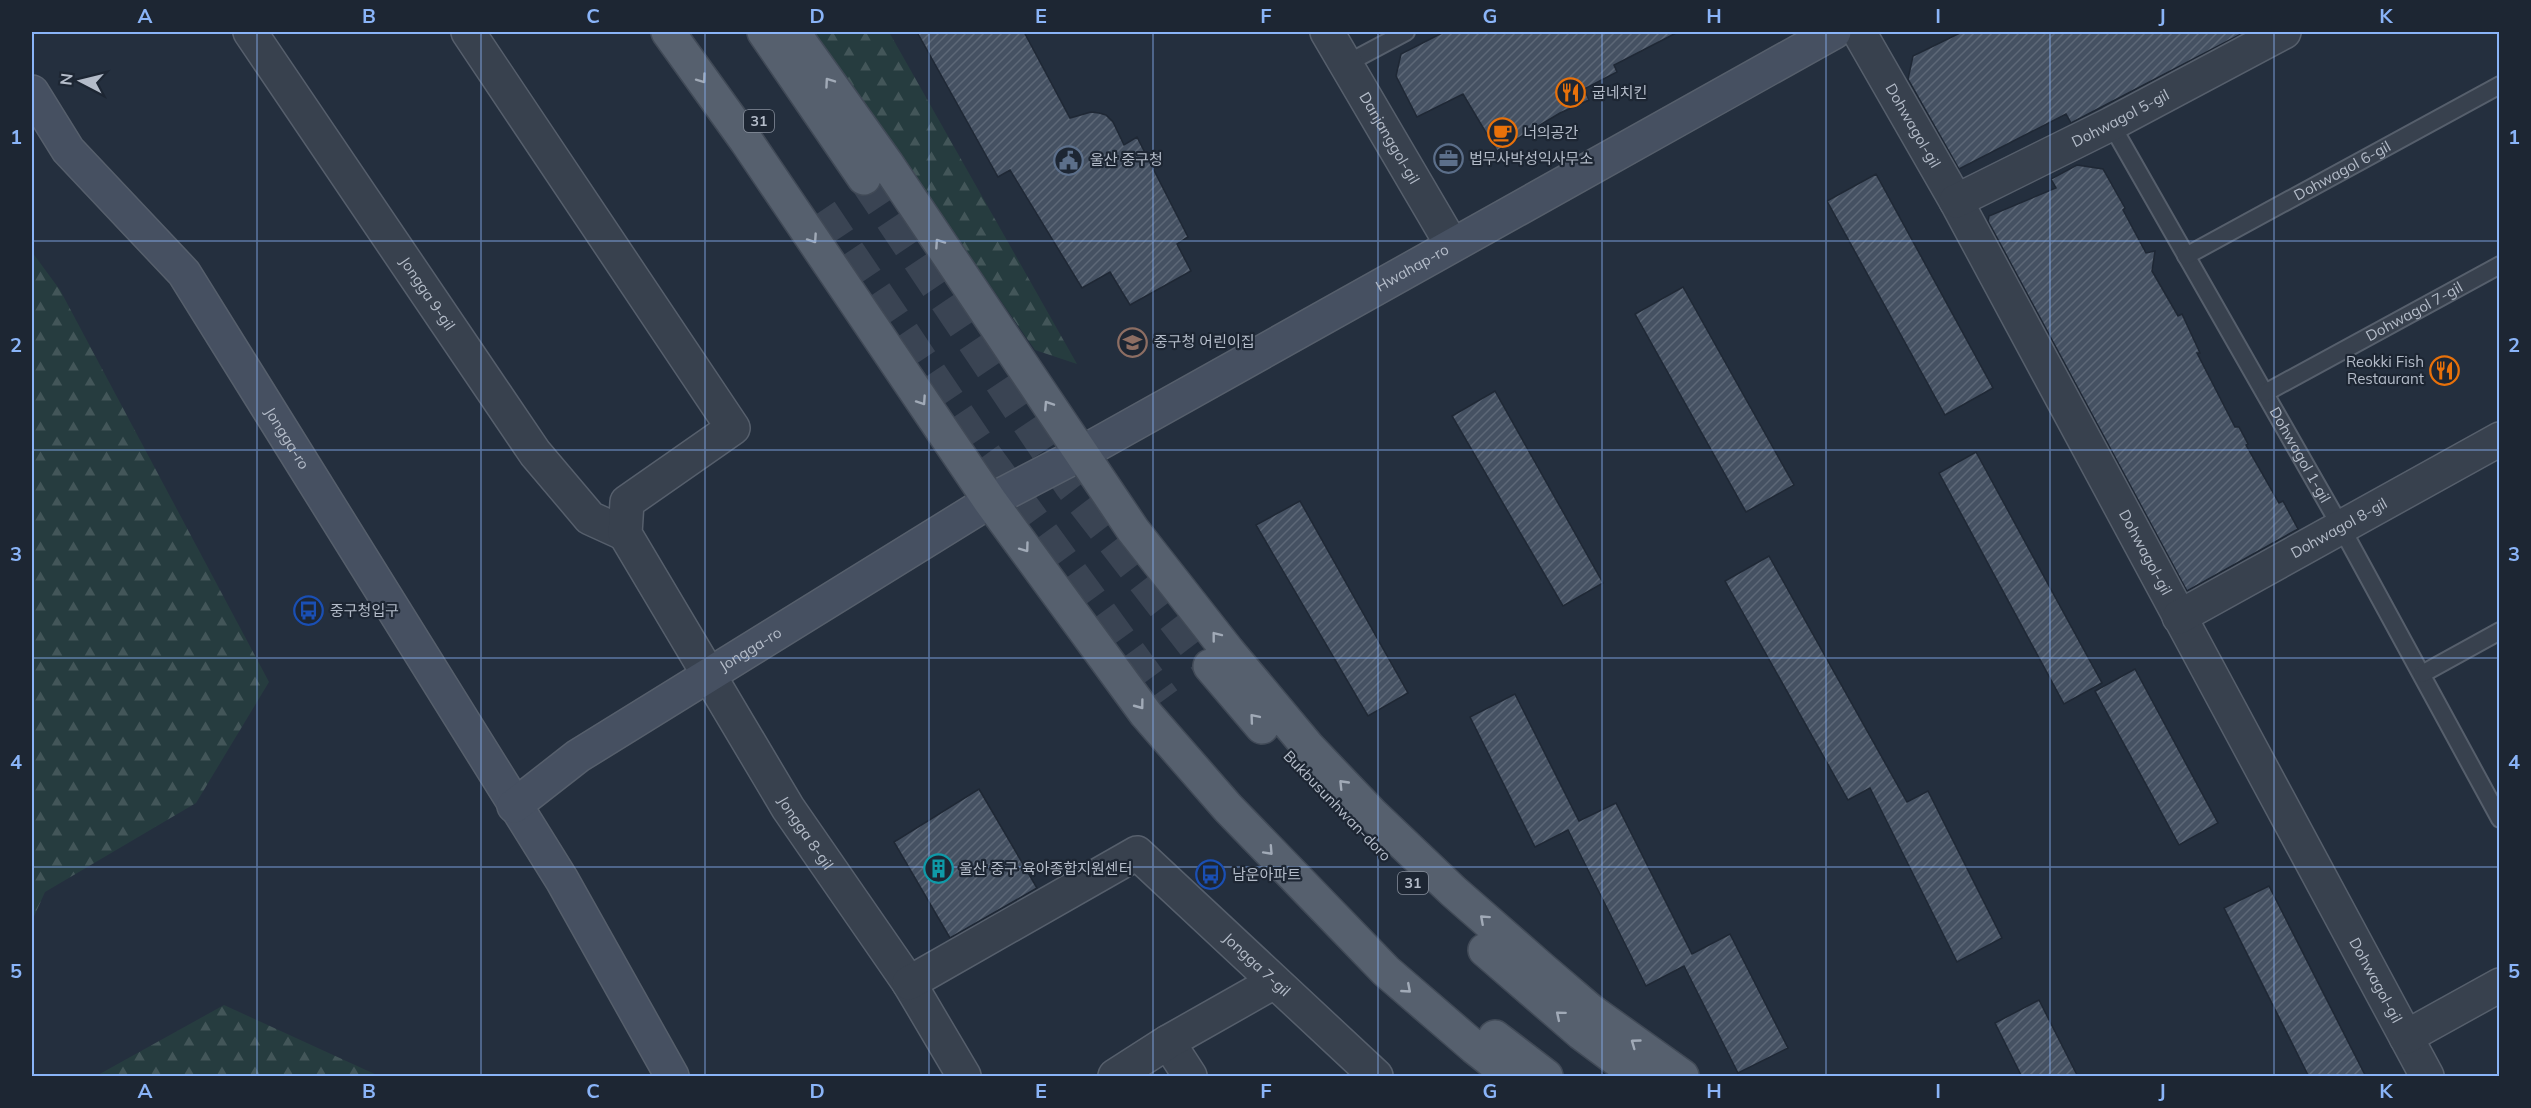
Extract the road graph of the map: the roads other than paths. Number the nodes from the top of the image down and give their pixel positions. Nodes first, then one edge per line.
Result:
1 (250, 32) edge
2 (468, 32) edge
3 (668, 32) edge
4 (696, 32) edge
5 (764, 32) edge
6 (793, 32) edge
7 (1327, 32) edge
8 (1406, 32) edge
9 (1834, 32) edge
10 (1858, 32) edge
11 (2284, 32) edge
12 (1346, 64) junction
13 (2499, 85) edge
14 (32, 92) edge
15 (2111, 124) junction
16 (864, 178) tunnel mouth
17 (1956, 201) junction
18 (821, 211) tunnel mouth
19 (1452, 245) junction
20 (2186, 256) junction
21 (2499, 265) edge
22 (2265, 393) junction
23 (2499, 439) edge
24 (1080, 454) junction
25 (990, 501) junction
26 (2340, 527) junction
27 (625, 534) junction
28 (2179, 617) junction
29 (2499, 631) edge
30 (1209, 666) tunnel mouth
31 (2422, 674) junction
32 (709, 676) junction
33 (1164, 700) tunnel mouth
34 (514, 806) junction
35 (2497, 811) edge
36 (1274, 982) junction
37 (909, 983) junction
38 (2499, 985) edge
39 (2406, 1037) junction
40 (1168, 1042) junction
41 (672, 1077) edge
42 (964, 1077) edge
43 (1116, 1077) edge
44 (1190, 1077) edge
45 (1376, 1077) edge
46 (1511, 1077) edge
47 (1546, 1077) edge
48 (1639, 1077) edge
49 (1682, 1077) edge
50 (2427, 1077) edge

1 - 27 street, Jongga 9-gil
2 - 27 street
3 -> 25 main road
4 - 18 main road, 31
5 - 16 main road
24 -> 6 main road
7 - 12 street, Danjanggol-gil
8 - 12 lane
9 - 19 main road, Hwahap-ro
10 - 17 street, Dohwagol-gil
11 - 15 street, Dohwagol 5-gil
12 - 19 street, Danjanggol-gil
13 - 20 lane, Dohwagol 6-gil
14 - 34 main road, Jongga-ro
15 - 17 street, Dohwagol 5-gil
15 - 20 lane, Dohwagol 1-gil
17 - 28 street, Dohwagol-gil
19 - 24 main road, Hwahap-ro
20 - 22 lane, Dohwagol 1-gil
21 - 22 lane, Dohwagol 7-gil
22 - 26 lane, Dohwagol 1-gil
23 - 26 street, Dohwagol 8-gil
24 - 25 main road, Hwahap-ro
49 -> 24 main road
25 - 32 main road, Jongga-ro
25 -> 46 main road
26 - 28 street, Dohwagol 8-gil
26 - 31 lane, Dohwagol 1-gil
27 - 32 street, Jongga 8-gil
28 - 39 street, Dohwagol-gil
29 - 31 lane
48 -> 30 main road, Bukbusunhwan-doro / 31
31 - 35 lane, Dohwagol 1-gil
32 - 34 main road, Jongga-ro
32 - 37 street, Jongga 8-gil
33 - 47 main road
34 - 41 main road, Jongga-ro
36 - 37 street, Jongga 7-gil
36 - 40 street
36 - 45 street, Jongga 7-gil
37 - 42 street, Jongga 8-gil
38 - 39 street
39 - 50 street, Dohwagol-gil
40 - 43 street
40 - 44 street

